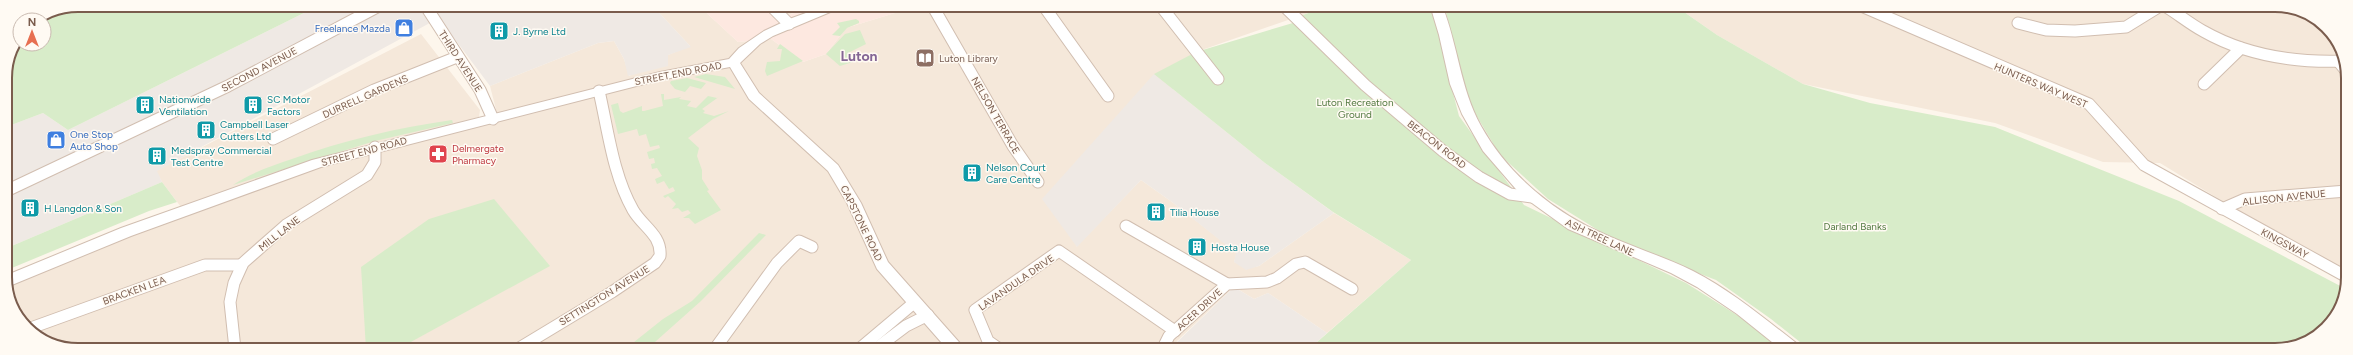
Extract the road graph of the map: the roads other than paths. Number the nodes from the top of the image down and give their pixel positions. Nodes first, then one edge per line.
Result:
1 (368, 12) edge
2 (429, 12) edge
3 (777, 12) edge
4 (822, 12) edge
5 (936, 12) edge
6 (1048, 12) edge
7 (1165, 12) edge
8 (1290, 12) edge
9 (1438, 12) edge
10 (1873, 12) edge
11 (2150, 12) edge
12 (2174, 12) edge
13 (2018, 23) dead end
14 (789, 24) junction
15 (2241, 48) junction
16 (458, 57) junction
17 (2338, 61) edge
18 (733, 62) junction
19 (1218, 79) dead end
20 (2204, 84) dead end
21 (599, 91) junction
22 (1108, 96) dead end
23 (493, 119) junction
24 (273, 140) dead end
25 (375, 147) junction
26 (1038, 182) dead end
27 (12, 188) edge
28 (2341, 191) edge
29 (1532, 197) junction
30 (2222, 209) junction
31 (1126, 226) dead end
32 (812, 247) dead end
33 (242, 265) junction
34 (2341, 274) edge
35 (12, 279) edge
36 (1227, 284) junction
37 (1352, 289) dead end
38 (915, 302) junction
39 (928, 315) junction
40 (35, 327) edge
41 (1174, 331) junction
42 (234, 343) edge
43 (528, 343) edge
44 (719, 343) edge
45 (866, 343) edge
46 (883, 343) edge
47 (952, 343) edge
48 (991, 343) edge
49 (1166, 343) edge
50 (1784, 343) edge

1 - 27 street, SECOND AVENUE
2 - 16 street, THIRD AVENUE
3 - 14 street
4 - 14 street
5 - 26 street, NELSON TERRACE
6 - 22 street
7 - 19 street
8 - 29 street, BEACON ROAD
9 - 29 street, ASH TREE LANE
10 - 30 street, HUNTERS WAY WEST
11 - 13 street
12 - 15 street
14 - 18 street
15 - 17 street
15 - 20 street
16 - 23 street, THIRD AVENUE
16 - 24 street, DURRELL GARDENS
18 - 21 street, STREET END ROAD
18 - 38 street, CAPSTONE ROAD
21 - 23 street, STREET END ROAD
21 - 43 street, SETTINGTON AVENUE
23 - 25 street, STREET END ROAD
25 - 33 street, MILL LANE
25 - 35 street, STREET END ROAD
28 - 30 street, ALLISON AVENUE
29 - 50 street, ASH TREE LANE
30 - 34 street, KINGSWAY
31 - 36 street
32 - 44 street
33 - 40 street, BRACKEN LEA
33 - 42 street, MILL LANE
36 - 37 street, ACER DRIVE
36 - 41 street, ACER DRIVE
38 - 39 street, CAPSTONE ROAD
38 - 45 street
39 - 46 street
39 - 47 street, CAPSTONE ROAD
41 - 48 street, LAVANDULA DRIVE
41 - 49 street, ACER DRIVE

